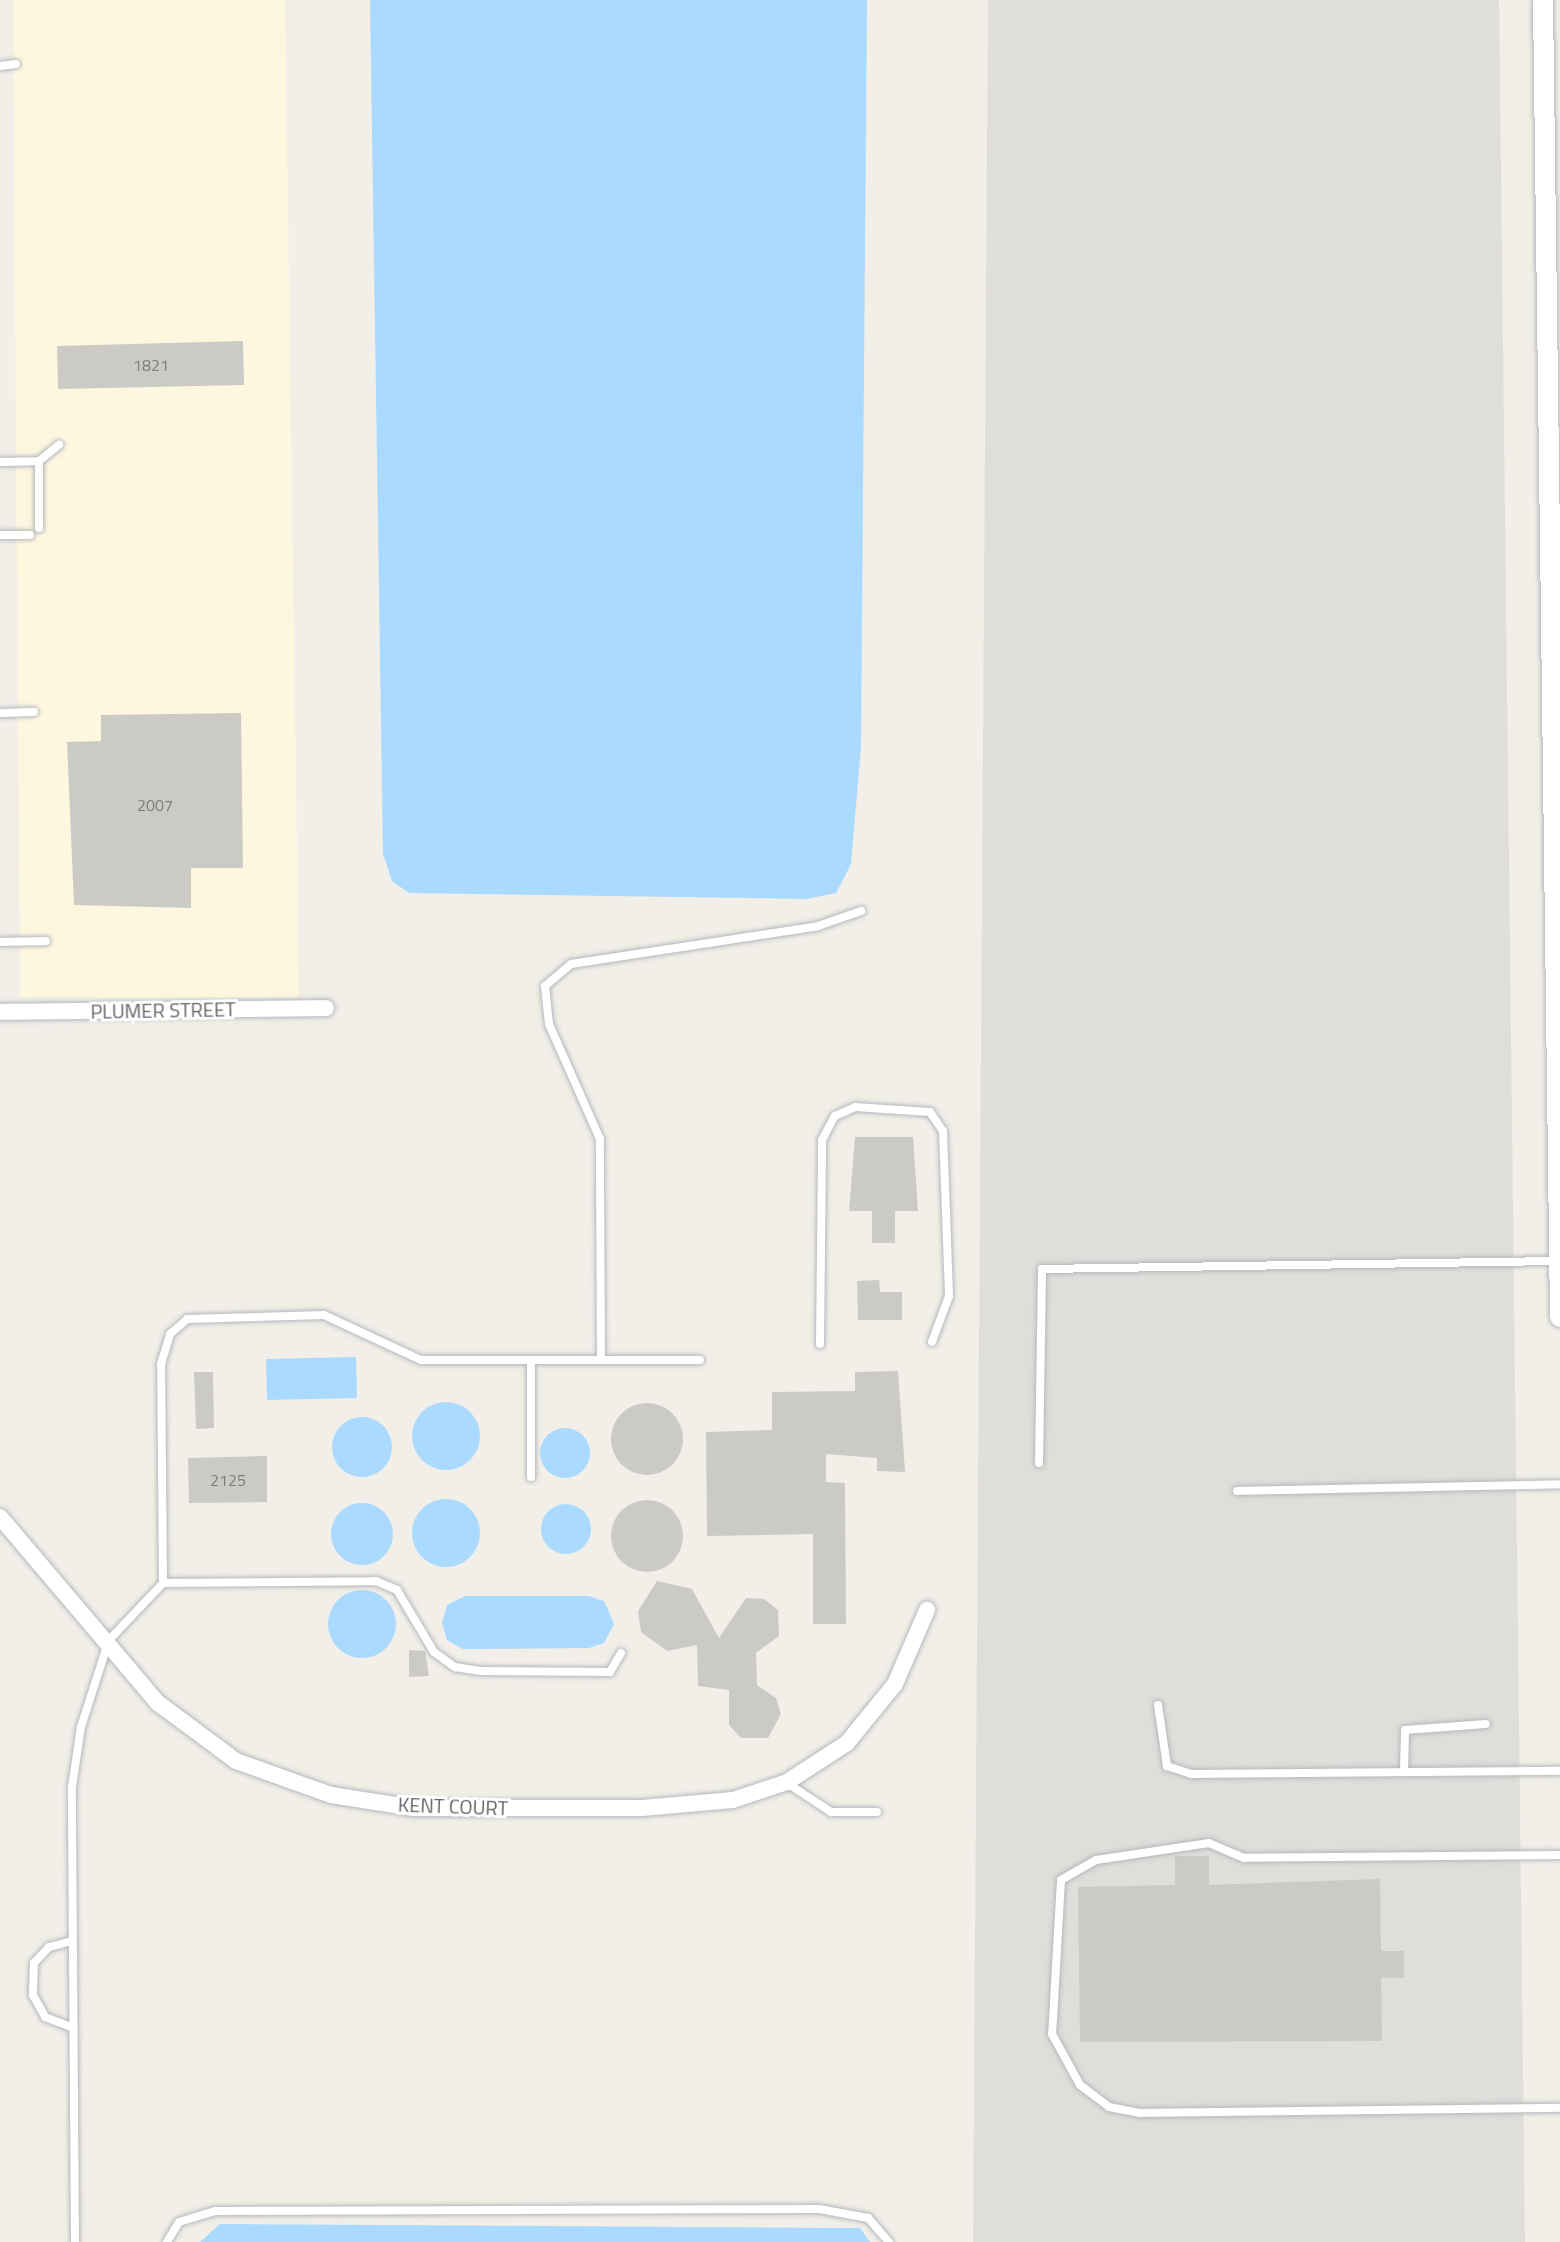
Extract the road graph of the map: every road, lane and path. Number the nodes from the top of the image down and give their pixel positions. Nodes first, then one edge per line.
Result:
1 (1543, 0) edge
2 (16, 64) dead end
3 (0, 66) edge
4 (59, 445) dead end
5 (39, 461) junction
6 (0, 462) edge
7 (39, 528) dead end
8 (0, 535) edge
9 (30, 535) dead end
10 (34, 712) dead end
11 (0, 713) edge
12 (861, 911) dead end
13 (46, 941) dead end
14 (0, 942) edge
15 (0, 1002) edge
16 (326, 1008) dead end
17 (0, 1012) edge
18 (1559, 1261) edge
19 (1560, 1317) edge
20 (932, 1342) dead end
21 (820, 1344) dead end
22 (531, 1360) junction
23 (601, 1360) junction
24 (700, 1360) dead end
25 (1039, 1463) dead end
26 (531, 1477) dead end
27 (1560, 1484) edge
28 (1237, 1491) dead end
29 (0, 1517) edge
30 (163, 1583) junction
31 (927, 1610) dead end
32 (109, 1640) junction
33 (621, 1653) dead end
34 (1158, 1705) dead end
35 (1486, 1724) dead end
36 (1560, 1771) edge
37 (1404, 1772) junction
38 (787, 1782) junction
39 (877, 1812) dead end
40 (1560, 1855) edge
41 (72, 1941) junction
42 (73, 2028) junction
43 (1560, 2108) edge
44 (75, 2242) edge
45 (167, 2242) edge
46 (889, 2242) edge

1 - 18 street
2 - 3 lane
4 - 5 lane
5 - 6 lane
5 - 7 lane
8 - 9 lane
10 - 11 lane
12 - 23 lane
13 - 14 lane
15 - 17 street
16 - 17 street, PLUMER STREET
18 - 19 street
18 - 25 lane
20 - 21 lane
22 - 23 lane
22 - 26 lane
22 - 30 lane
23 - 24 lane
27 - 28 lane
29 - 32 street, KENT COURT
30 - 32 lane
30 - 33 lane
31 - 38 street, KENT COURT
32 - 38 street, KENT COURT
32 - 41 lane
34 - 37 lane
35 - 37 lane
36 - 37 lane
38 - 39 lane
40 - 43 lane
41 - 42 lane
41 - 42 lane
42 - 44 lane
45 - 46 lane

